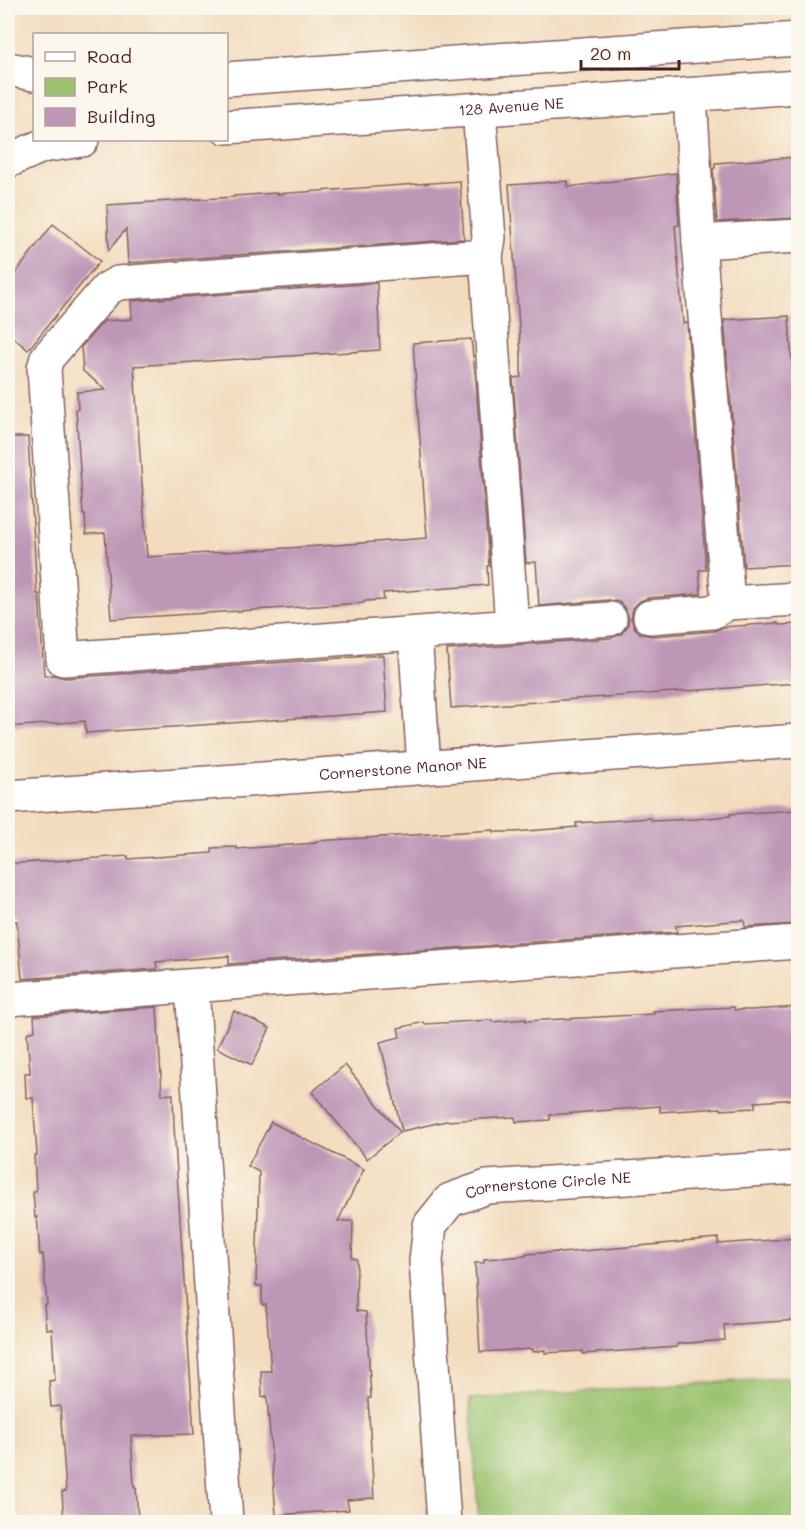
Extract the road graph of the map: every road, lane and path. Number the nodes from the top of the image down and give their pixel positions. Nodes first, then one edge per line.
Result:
1 (798, 39) edge
2 (8, 69) edge
3 (33, 74) edge
4 (228, 79) edge
5 (798, 87) edge
6 (690, 95) junction
7 (479, 110) junction
8 (228, 127) edge
9 (75, 141) edge
10 (8, 161) edge
11 (798, 236) edge
12 (699, 242) junction
13 (486, 256) junction
14 (798, 599) edge
15 (728, 603) junction
16 (650, 617) dead end
17 (610, 619) dead end
18 (512, 626) junction
19 (415, 634) junction
20 (798, 741) edge
21 (424, 767) junction
22 (8, 797) edge
23 (798, 942) edge
24 (192, 986) junction
25 (8, 999) edge
26 (798, 1167) edge
27 (226, 1522) edge
28 (444, 1522) edge

1 - 4 street
2 - 3 street
5 - 6 street, 128 Avenue NE
6 - 7 street, 128 Avenue NE
6 - 12 street
7 - 8 street, 128 Avenue NE
7 - 13 street
9 - 10 street
11 - 12 street
12 - 15 street
13 - 18 street
13 - 19 street
14 - 15 street
15 - 16 street
17 - 18 street
18 - 19 street
19 - 21 street
20 - 21 street, Cornerstone Manor NE
21 - 22 street, Cornerstone Manor NE
23 - 24 street
24 - 25 street
24 - 27 street
26 - 28 street, Cornerstone Circle NE

